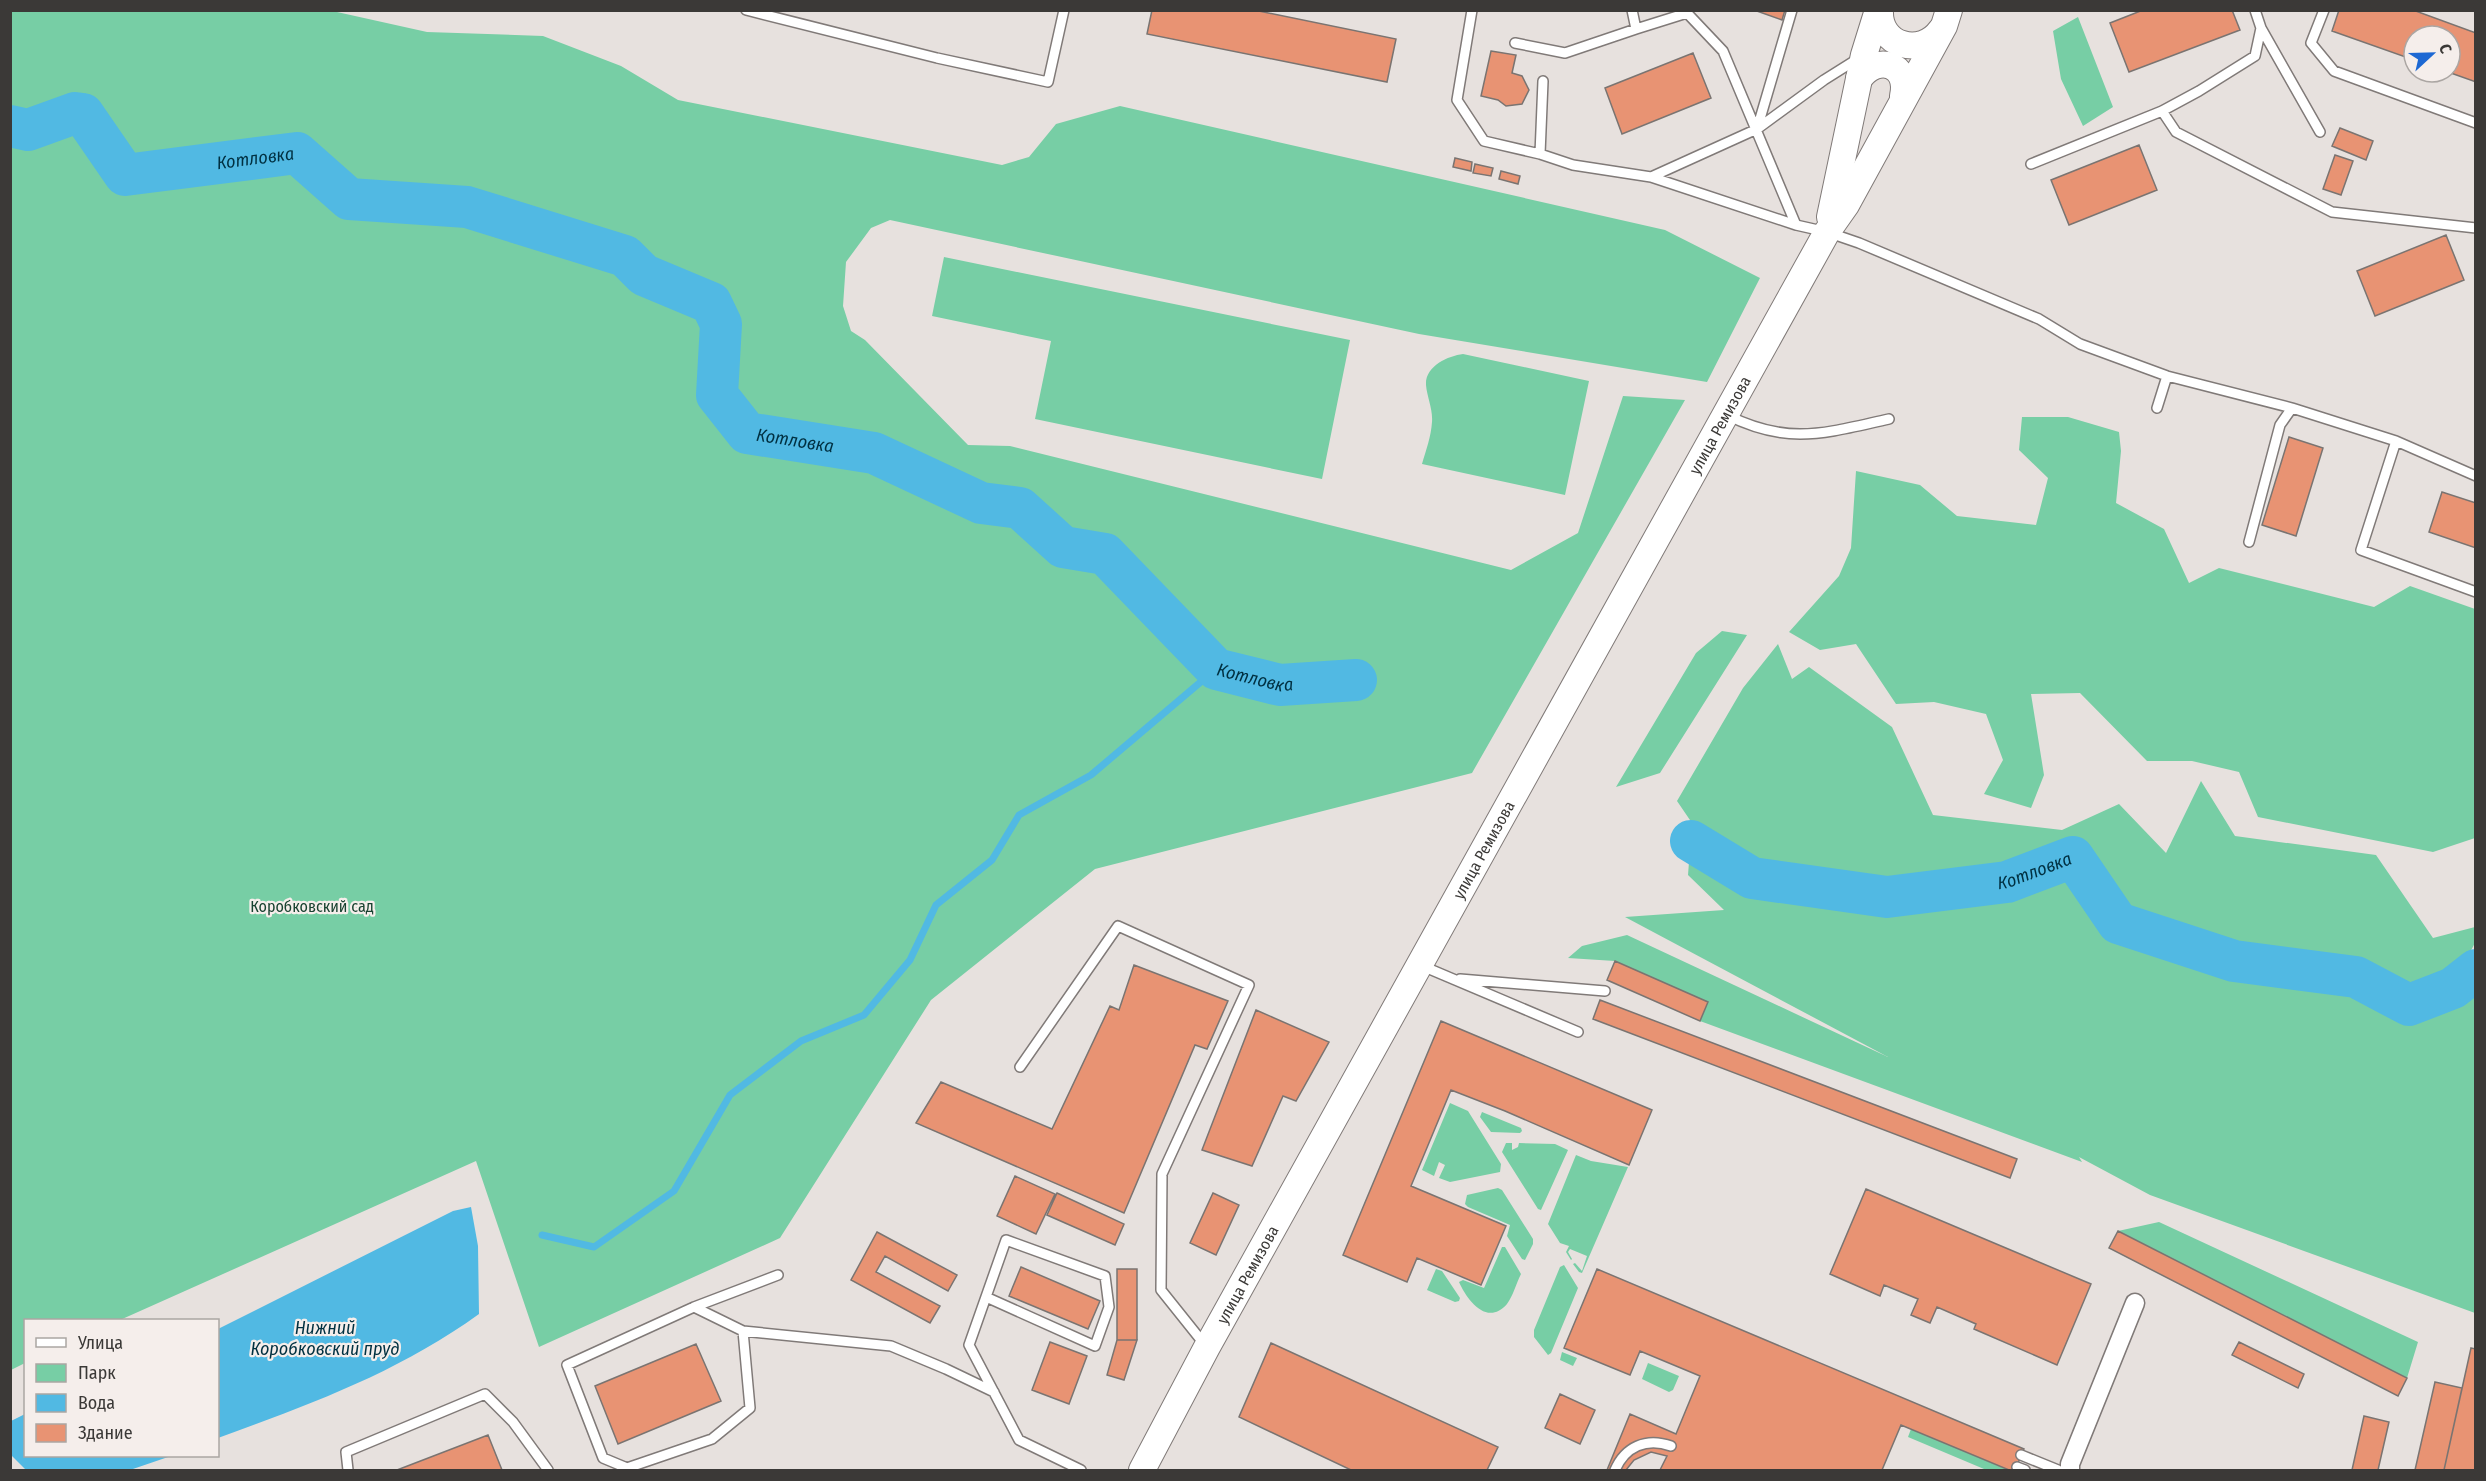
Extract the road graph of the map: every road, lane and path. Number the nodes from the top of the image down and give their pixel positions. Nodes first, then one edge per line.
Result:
1 (746, 10) edge
2 (1064, 10) edge
3 (1472, 10) edge
4 (1632, 10) edge
5 (1792, 10) edge
6 (1879, 10) edge
7 (2255, 10) edge
8 (2324, 10) edge
9 (1947, 18) edge
10 (2261, 28) junction
11 (1636, 29) junction
12 (1515, 43) dead end
13 (1862, 67) junction
14 (1543, 81) dead end
15 (1904, 96) junction
16 (2162, 111) junction
17 (2475, 123) edge
18 (1757, 129) junction
19 (2320, 132) dead end
20 (1540, 154) junction
21 (2031, 164) dead end
22 (1651, 177) junction
23 (1796, 225) junction
24 (2475, 228) edge
25 (1827, 232) junction
26 (2168, 375) junction
27 (2157, 408) dead end
28 (2292, 408) junction
29 (1725, 414) junction
30 (1889, 419) dead end
31 (2396, 441) junction
32 (2475, 476) edge
33 (2248, 542) dead end
34 (2475, 592) edge
35 (1419, 965) junction
36 (1451, 978) junction
37 (1605, 991) dead end
38 (1578, 1032) dead end
39 (1020, 1067) dead end
40 (778, 1275) dead end
41 (986, 1297) junction
42 (2135, 1303) dead end
43 (694, 1307) junction
44 (743, 1331) junction
45 (1207, 1347) junction
46 (994, 1392) junction
47 (1671, 1446) dead end
48 (2021, 1455) dead end
49 (348, 1470) edge
50 (548, 1470) edge
51 (1081, 1470) edge
52 (1142, 1470) edge
53 (1615, 1470) edge
54 (2058, 1470) edge
55 (2070, 1470) edge

1 - 2 lane
3 - 20 lane
4 - 11 lane
5 - 18 lane
6 - 9 street
6 - 13 street, улица Ремизова
7 - 10 lane
8 - 17 lane
9 - 15 street, улица Ремизова
10 - 16 lane
10 - 19 lane
11 - 12 lane
11 - 18 lane
13 - 15 street
13 - 18 lane
13 - 25 street, улица Ремизова
14 - 20 lane
15 - 25 street, улица Ремизова
16 - 21 lane
16 - 24 lane
18 - 22 lane
18 - 23 lane
20 - 22 lane
22 - 23 lane
23 - 25 lane
25 - 26 lane
25 - 29 street, улица Ремизова
26 - 27 lane
26 - 28 lane
28 - 31 lane
28 - 33 lane
29 - 30 lane
29 - 35 street, улица Ремизова
31 - 32 lane
31 - 34 lane
35 - 36 lane
35 - 45 street, улица Ремизова
36 - 37 lane
36 - 38 lane
39 - 45 lane
40 - 43 lane
41 - 41 lane
41 - 46 lane
42 - 55 street
43 - 44 lane
43 - 44 lane
44 - 46 lane
45 - 52 street, улица Ремизова
46 - 51 lane
47 - 53 lane
48 - 54 lane
49 - 50 lane

